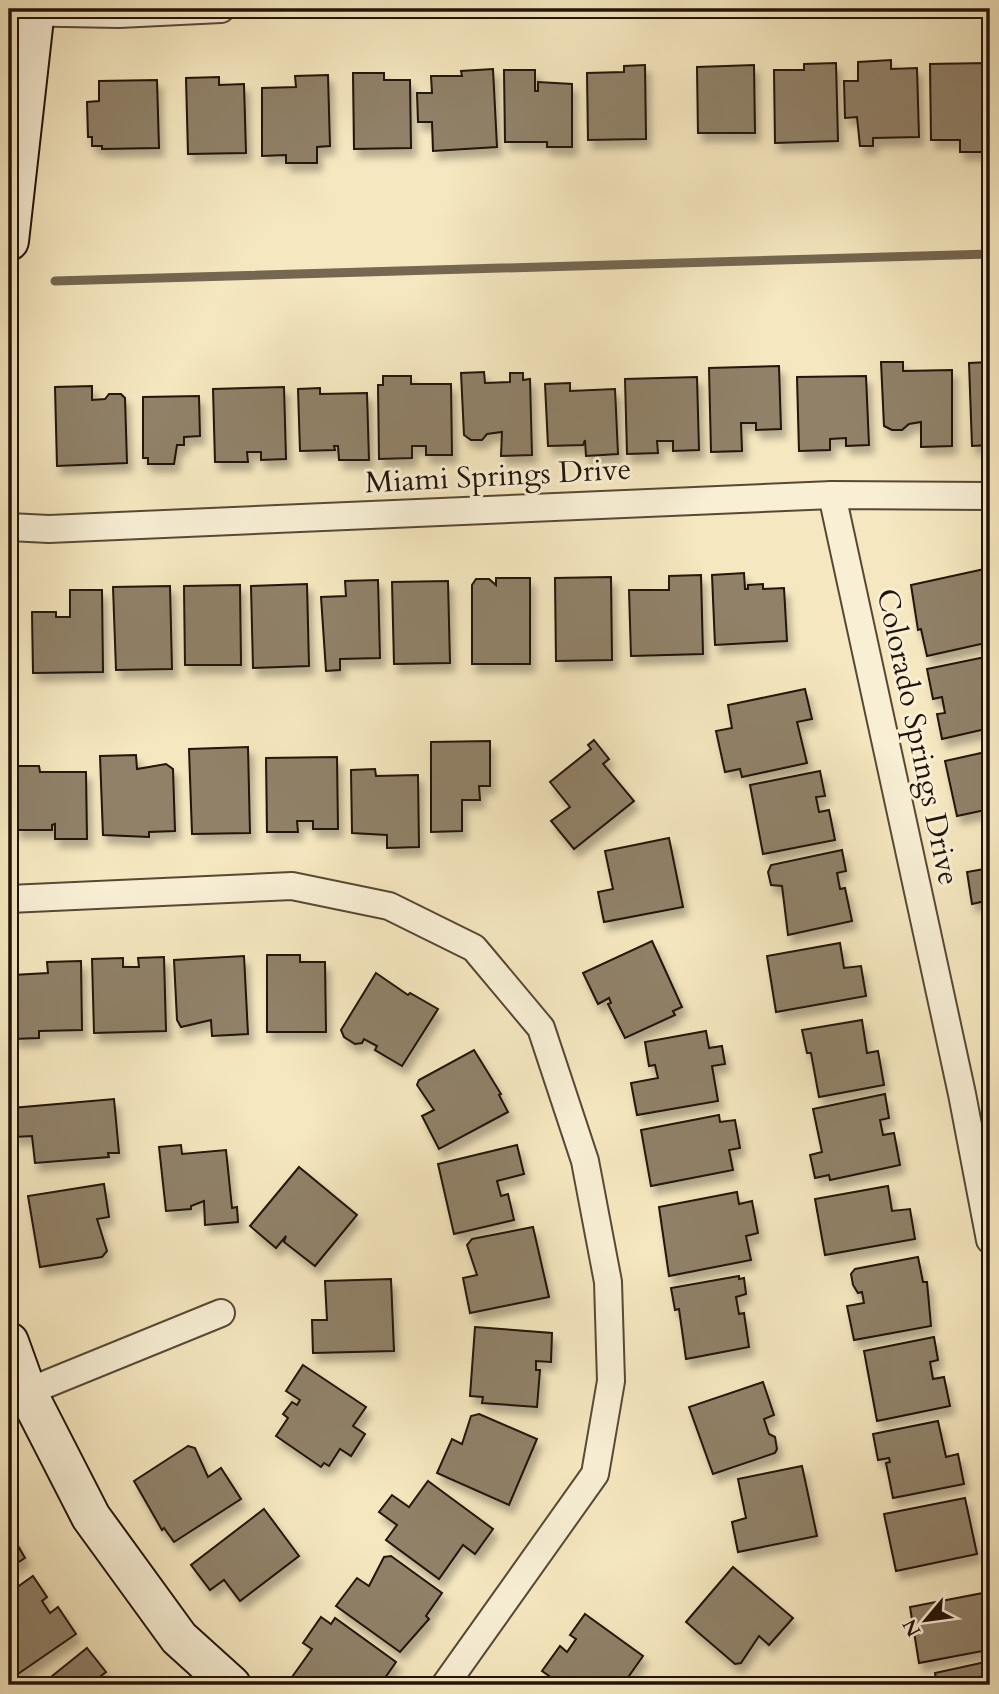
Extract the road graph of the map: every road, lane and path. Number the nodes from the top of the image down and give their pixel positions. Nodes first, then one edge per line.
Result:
1 (220, 9) edge
2 (26, 12) edge
3 (9, 241) edge
4 (832, 495) junction
5 (990, 496) edge
6 (9, 527) edge
7 (9, 899) edge
8 (990, 1240) edge
9 (221, 1313) dead end
10 (9, 1342) edge
11 (27, 1392) junction
12 (231, 1685) edge
13 (445, 1685) edge

1 - 2 street
2 - 3 street
4 - 5 street, Miami Springs Drive
4 - 6 street, Miami Springs Drive
4 - 8 street, Colorado Springs Drive
7 - 13 street
9 - 11 street
10 - 11 street
11 - 12 street

